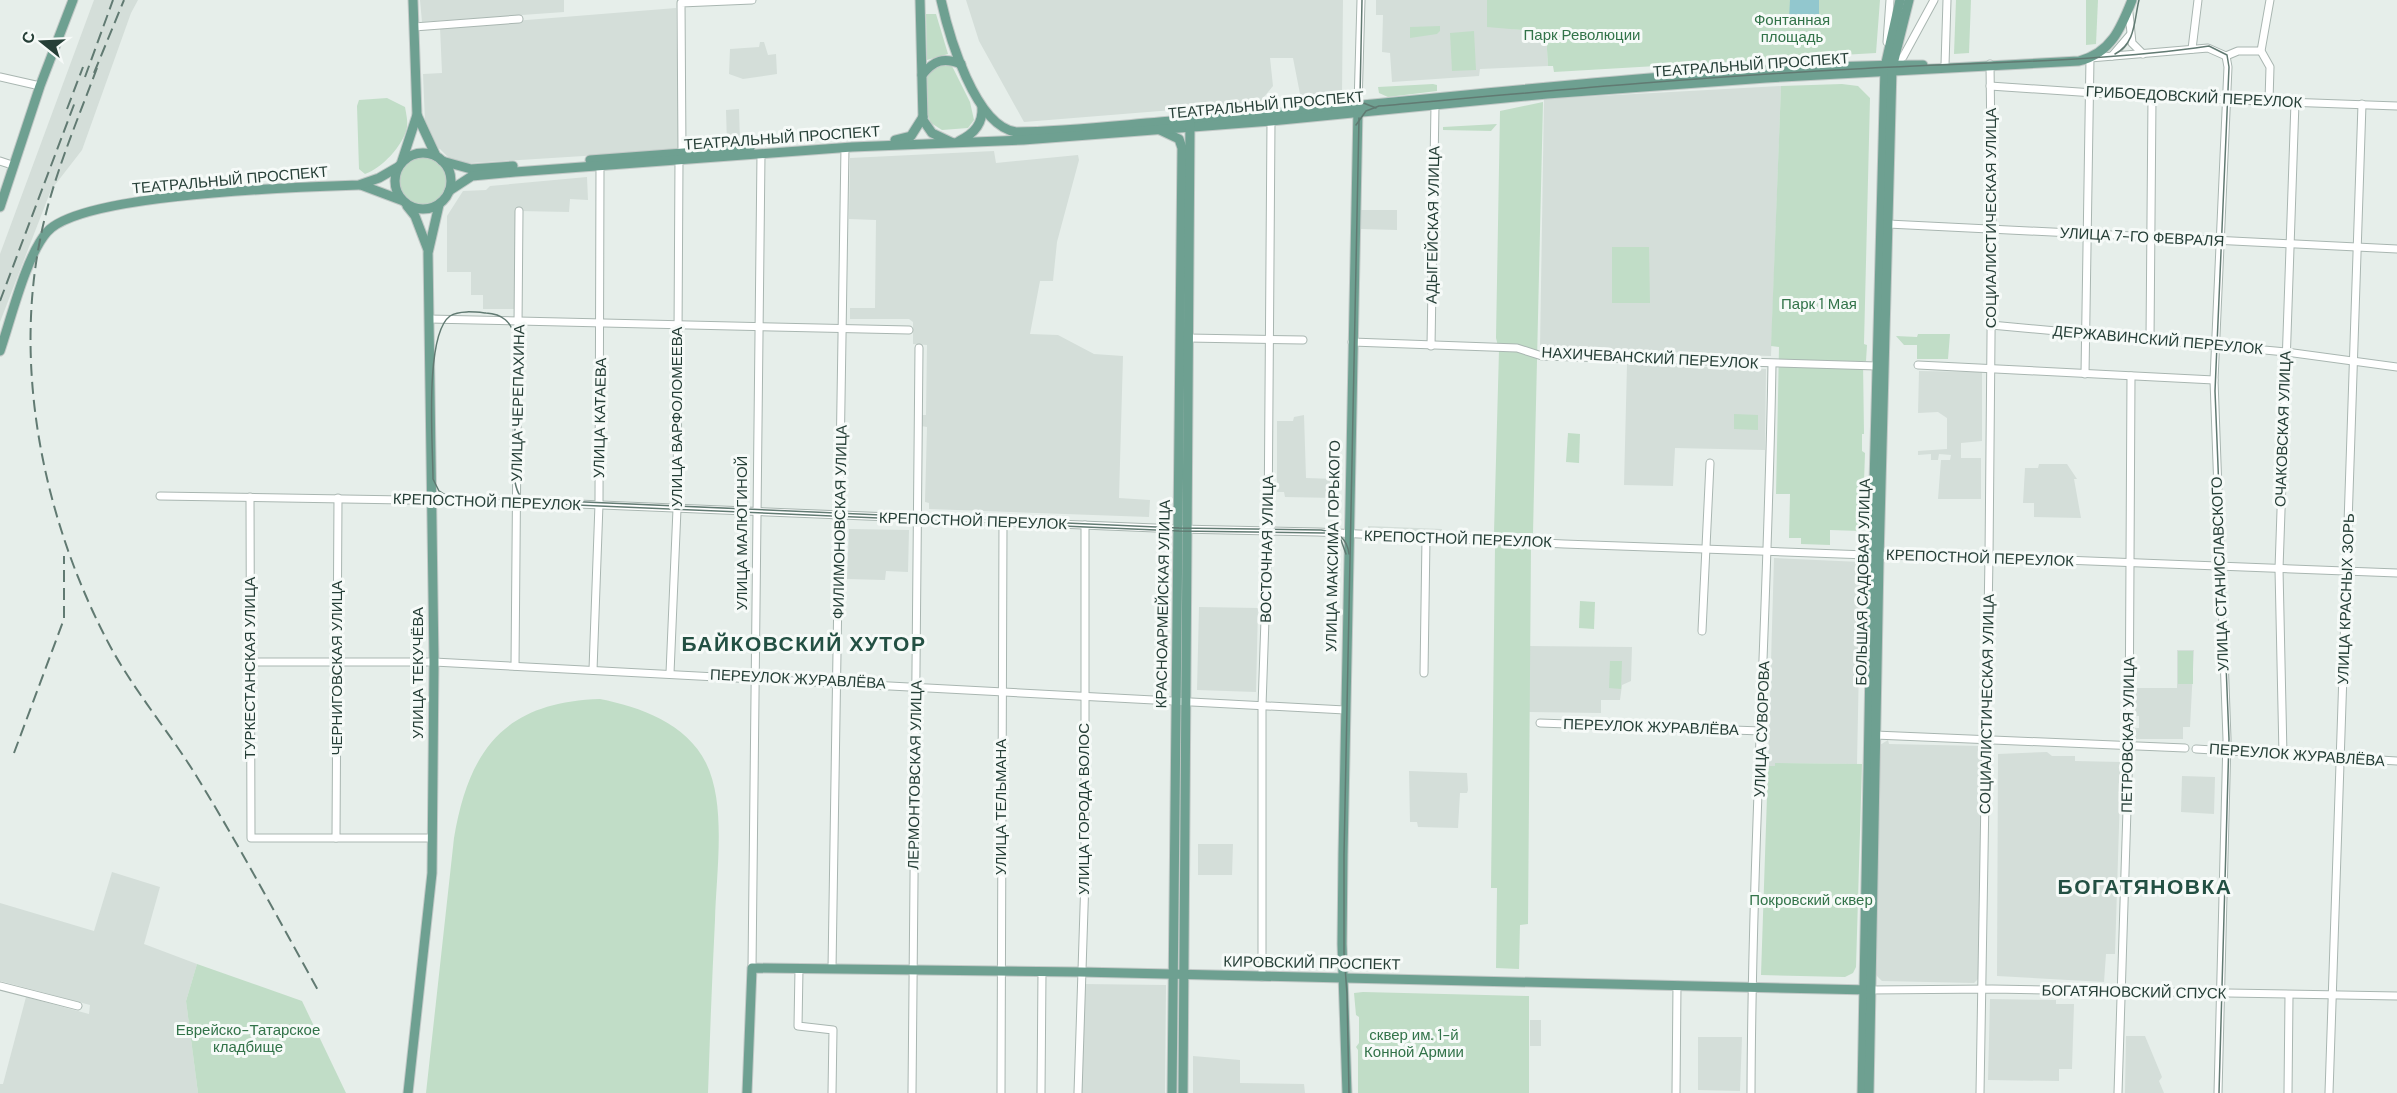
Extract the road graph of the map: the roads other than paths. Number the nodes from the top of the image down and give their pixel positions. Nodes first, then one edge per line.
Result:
1 (73, 0) edge
2 (412, 0) edge
3 (752, 0) edge
4 (920, 0) edge
5 (941, 0) edge
6 (1361, 0) edge
7 (1890, 0) edge
8 (1900, 0) edge
9 (1909, 0) edge
10 (1934, 0) edge
11 (1947, 0) edge
12 (2198, 0) edge
13 (2270, 0) edge
14 (2131, 2) edge
15 (519, 19) dead end
16 (414, 27) junction
17 (2130, 35) junction
18 (2192, 49) junction
19 (2261, 51) junction
20 (1887, 52) junction
21 (2143, 54) junction
22 (2112, 56) junction
23 (2226, 56) junction
24 (2090, 58) junction
25 (961, 64) junction
26 (1945, 65) junction
27 (1990, 65) junction
28 (1889, 69) junction
29 (922, 75) junction
30 (0, 77) edge
31 (40, 86) junction
32 (1990, 86) junction
33 (2090, 93) junction
34 (2152, 97) junction
35 (2225, 100) junction
36 (2269, 101) junction
37 (2295, 102) junction
38 (2362, 104) junction
39 (1435, 105) junction
40 (2397, 106) edge
41 (982, 107) junction
42 (1358, 109) junction
43 (417, 115) junction
44 (923, 117) junction
45 (1271, 121) junction
46 (1188, 123) junction
47 (1158, 129) junction
48 (954, 143) junction
49 (845, 147) junction
50 (761, 154) junction
51 (680, 157) junction
52 (439, 159) junction
53 (0, 161) edge
54 (12, 165) junction
55 (399, 165) junction
56 (600, 166) junction
57 (359, 185) junction
58 (449, 191) junction
59 (404, 202) junction
60 (439, 206) junction
61 (0, 207) edge
62 (519, 211) dead end
63 (1887, 224) junction
64 (1992, 228) junction
65 (2088, 233) junction
66 (2151, 239) junction
67 (2219, 241) junction
68 (2290, 246) junction
69 (2357, 247) junction
70 (2397, 249) edge
71 (428, 253) junction
72 (429, 319) junction
73 (519, 321) junction
74 (601, 323) junction
75 (677, 324) junction
76 (1991, 325) junction
77 (760, 326) junction
78 (842, 328) junction
79 (909, 330) dead end
80 (2085, 334) junction
81 (1188, 338) junction
82 (1269, 340) junction
83 (1303, 340) dead end
84 (2150, 340) junction
85 (1352, 342) junction
86 (2216, 345) junction
87 (1431, 346) junction
88 (919, 348) dead end
89 (0, 351) edge
90 (2286, 352) junction
91 (2353, 359) junction
92 (1772, 364) junction
93 (1918, 365) dead end
94 (1877, 366) junction
95 (1991, 367) junction
96 (2397, 367) edge
97 (2085, 374) junction
98 (2132, 376) junction
99 (2214, 380) junction
100 (1710, 463) dead end
101 (160, 496) dead end
102 (250, 497) junction
103 (338, 498) junction
104 (430, 499) junction
105 (516, 501) junction
106 (599, 506) junction
107 (677, 508) junction
108 (756, 511) junction
109 (839, 516) junction
110 (919, 519) junction
111 (1003, 521) junction
112 (1085, 525) junction
113 (1183, 529) junction
114 (1268, 532) junction
115 (1348, 534) junction
116 (1426, 538) junction
117 (1708, 548) junction
118 (1769, 551) junction
119 (1875, 555) junction
120 (1989, 557) junction
121 (2131, 564) junction
122 (2220, 565) junction
123 (2278, 569) junction
124 (2347, 572) junction
125 (2397, 573) edge
126 (1702, 631) dead end
127 (250, 662) junction
128 (434, 662) junction
129 (337, 663) junction
130 (515, 666) junction
131 (593, 670) junction
132 (670, 673) junction
133 (1424, 673) dead end
134 (757, 677) junction
135 (838, 681) junction
136 (916, 685) junction
137 (1001, 692) junction
138 (1084, 697) junction
139 (1181, 702) junction
140 (1262, 706) junction
141 (1345, 710) junction
142 (1540, 723) dead end
143 (1761, 731) junction
144 (1875, 735) junction
145 (1986, 741) junction
146 (2129, 746) junction
147 (2185, 748) dead end
148 (2196, 749) dead end
149 (2227, 751) junction
150 (2283, 755) junction
151 (2341, 759) junction
152 (2397, 761) edge
153 (336, 838) junction
154 (432, 838) junction
155 (752, 968) junction
156 (798, 969) junction
157 (832, 969) junction
158 (913, 970) junction
159 (1000, 971) junction
160 (1042, 972) junction
161 (1080, 972) junction
162 (1177, 974) junction
163 (1262, 977) junction
164 (1345, 978) junction
165 (1677, 985) junction
166 (0, 986) edge
167 (1752, 987) junction
168 (1867, 990) junction
169 (1983, 990) junction
170 (2122, 993) junction
171 (2220, 993) junction
172 (2289, 996) junction
173 (2397, 996) edge
174 (2334, 997) junction
175 (78, 1006) dead end
176 (408, 1093) edge
177 (747, 1093) edge
178 (832, 1093) edge
179 (912, 1093) edge
180 (1001, 1093) edge
181 (1041, 1093) edge
182 (1078, 1093) edge
183 (1172, 1093) edge
184 (1183, 1093) edge
185 (1347, 1093) edge
186 (1676, 1093) edge
187 (1751, 1093) edge
188 (1862, 1093) edge
189 (1869, 1093) edge
190 (1980, 1093) edge
191 (2118, 1093) edge
192 (2218, 1093) edge
193 (2288, 1093) edge
194 (2329, 1093) edge

1 - 31 main road
2 - 16 main road
3 - 51 street, УЛИЦА ВАРФОЛОМЕЕВА
4 - 29 main road
5 - 25 main road
6 - 42 street, УЛИЦА МАКСИМА ГОРЬКОГО
7 - 20 street
8 - 20 main road
9 - 28 main road
10 - 28 street
11 - 26 street
12 - 18 street
13 - 19 street
14 - 17 street
14 - 24 main road
15 - 16 street
16 - 43 main road
17 - 21 street
17 - 22 street
18 - 21 street, ТЕАТРАЛЬНЫЙ ПРОСПЕКТ
18 - 23 street, ТЕАТРАЛЬНЫЙ ПРОСПЕКТ
19 - 23 street
19 - 36 street
20 - 28 main road
21 - 22 street, ТЕАТРАЛЬНЫЙ ПРОСПЕКТ
22 - 24 street, ТЕАТРАЛЬНЫЙ ПРОСПЕКТ
23 - 35 street, УЛИЦА СТАНИСЛАВСКОГО
24 - 27 main road, ТЕАТРАЛЬНЫЙ ПРОСПЕКТ
24 - 33 street
25 - 29 main road
25 - 41 main road
26 - 27 main road, ТЕАТРАЛЬНЫЙ ПРОСПЕКТ
26 - 28 main road, ТЕАТРАЛЬНЫЙ ПРОСПЕКТ
27 - 28 main road, ТЕАТРАЛЬНЫЙ ПРОСПЕКТ
27 - 32 street, СОЦИАЛИСТИЧЕСКАЯ УЛИЦА
28 - 39 main road, ТЕАТРАЛЬНЫЙ ПРОСПЕКТ
28 - 42 main road, ТЕАТРАЛЬНЫЙ ПРОСПЕКТ
28 - 63 main road, БОЛЬШАЯ САДОВАЯ УЛИЦА
28 - 94 main road, БОЛЬШАЯ САДОВАЯ УЛИЦА
29 - 44 main road
30 - 31 street
31 - 54 main road
32 - 33 street, ГРИБОЕДОВСКИЙ ПЕРЕУЛОК
32 - 64 street, СОЦИАЛИСТИЧЕСКАЯ УЛИЦА
33 - 34 street, ГРИБОЕДОВСКИЙ ПЕРЕУЛОК
33 - 65 street
34 - 35 street, ГРИБОЕДОВСКИЙ ПЕРЕУЛОК
34 - 66 street
35 - 36 street, ГРИБОЕДОВСКИЙ ПЕРЕУЛОК
35 - 67 street, УЛИЦА СТАНИСЛАВСКОГО
36 - 37 street, ГРИБОЕДОВСКИЙ ПЕРЕУЛОК
37 - 38 street, ГРИБОЕДОВСКИЙ ПЕРЕУЛОК
37 - 68 street, ОЧАКОВСКАЯ УЛИЦА
38 - 40 street, ГРИБОЕДОВСКИЙ ПЕРЕУЛОК
38 - 69 street, УЛИЦА КРАСНЫХ ЗОРЬ
39 - 42 main road, ТЕАТРАЛЬНЫЙ ПРОСПЕКТ
39 - 87 street, АДЫГЕЙСКАЯ УЛИЦА
41 - 46 main road, ТЕАТРАЛЬНЫЙ ПРОСПЕКТ
41 - 48 main road
42 - 45 main road, ТЕАТРАЛЬНЫЙ ПРОСПЕКТ
42 - 46 main road, ТЕАТРАЛЬНЫЙ ПРОСПЕКТ
42 - 85 main road, УЛИЦА МАКСИМА ГОРЬКОГО
43 - 52 main road
43 - 55 main road
44 - 48 main road
44 - 51 main road, ТЕАТРАЛЬНЫЙ ПРОСПЕКТ
45 - 46 main road, ТЕАТРАЛЬНЫЙ ПРОСПЕКТ
45 - 82 street, ВОСТОЧНАЯ УЛИЦА
46 - 47 main road, ТЕАТРАЛЬНЫЙ ПРОСПЕКТ
46 - 81 main road, КРАСНОАРМЕЙСКАЯ УЛИЦА
47 - 48 main road, ТЕАТРАЛЬНЫЙ ПРОСПЕКТ
47 - 113 main road, КРАСНОАРМЕЙСКАЯ УЛИЦА
48 - 49 main road, ТЕАТРАЛЬНЫЙ ПРОСПЕКТ
49 - 50 main road, ТЕАТРАЛЬНЫЙ ПРОСПЕКТ
49 - 78 street, ФИЛИМОНОВСКАЯ УЛИЦА
50 - 51 main road, ТЕАТРАЛЬНЫЙ ПРОСПЕКТ
50 - 77 street, УЛИЦА МАЛЮГИНОЙ
51 - 52 main road, ТЕАТРАЛЬНЫЙ ПРОСПЕКТ
51 - 56 main road, ТЕАТРАЛЬНЫЙ ПРОСПЕКТ
51 - 75 street, УЛИЦА ВАРФОЛОМЕЕВА
52 - 55 main road
52 - 58 main road
53 - 54 street
54 - 61 main road
55 - 57 main road, ТЕАТРАЛЬНЫЙ ПРОСПЕКТ
55 - 59 main road
56 - 58 main road, ТЕАТРАЛЬНЫЙ ПРОСПЕКТ
56 - 74 street, УЛИЦА КАТАЕВА
57 - 59 main road, ТЕАТРАЛЬНЫЙ ПРОСПЕКТ
57 - 89 main road, ТЕАТРАЛЬНЫЙ ПРОСПЕКТ
58 - 60 main road
59 - 60 main road
59 - 71 main road, УЛИЦА ТЕКУЧЁВА
60 - 71 main road, УЛИЦА ТЕКУЧЁВА
62 - 73 street, УЛИЦА ЧЕРЕПАХИНА
63 - 64 street, УЛИЦА 7-ГО ФЕВРАЛЯ
63 - 119 main road, БОЛЬШАЯ САДОВАЯ УЛИЦА
64 - 65 street, УЛИЦА 7-ГО ФЕВРАЛЯ
64 - 76 street, СОЦИАЛИСТИЧЕСКАЯ УЛИЦА
65 - 66 street, УЛИЦА 7-ГО ФЕВРАЛЯ
65 - 80 street
66 - 67 street, УЛИЦА 7-ГО ФЕВРАЛЯ
66 - 84 street
67 - 68 street, УЛИЦА 7-ГО ФЕВРАЛЯ
67 - 86 street, УЛИЦА СТАНИСЛАВСКОГО
68 - 69 street, УЛИЦА 7-ГО ФЕВРАЛЯ
68 - 90 street, ОЧАКОВСКАЯ УЛИЦА
69 - 70 street, УЛИЦА 7-ГО ФЕВРАЛЯ
69 - 91 street, УЛИЦА КРАСНЫХ ЗОРЬ
71 - 72 main road, УЛИЦА ТЕКУЧЁВА
72 - 73 street
72 - 104 main road, УЛИЦА ТЕКУЧЁВА
73 - 74 street
73 - 105 street, УЛИЦА ЧЕРЕПАХИНА
74 - 75 street
74 - 106 street, УЛИЦА КАТАЕВА
75 - 77 street
75 - 107 street, УЛИЦА ВАРФОЛОМЕЕВА
76 - 80 street, ДЕРЖАВИНСКИЙ ПЕРЕУЛОК
76 - 95 street, СОЦИАЛИСТИЧЕСКАЯ УЛИЦА
77 - 78 street
77 - 108 street, УЛИЦА МАЛЮГИНОЙ
78 - 79 street
78 - 109 street, ФИЛИМОНОВСКАЯ УЛИЦА
80 - 84 street, ДЕРЖАВИНСКИЙ ПЕРЕУЛОК
80 - 97 street
81 - 82 street
81 - 113 main road, КРАСНОАРМЕЙСКАЯ УЛИЦА
82 - 83 street
82 - 114 street, ВОСТОЧНАЯ УЛИЦА
84 - 86 street, ДЕРЖАВИНСКИЙ ПЕРЕУЛОК
85 - 87 street, НАХИЧЕВАНСКИЙ ПЕРЕУЛОК
85 - 115 main road, УЛИЦА МАКСИМА ГОРЬКОГО
86 - 90 street, ДЕРЖАВИНСКИЙ ПЕРЕУЛОК
86 - 99 street, УЛИЦА СТАНИСЛАВСКОГО
87 - 92 street, НАХИЧЕВАНСКИЙ ПЕРЕУЛОК
88 - 110 street, ЛЕРМОНТОВСКАЯ УЛИЦА
90 - 91 street, ДЕРЖАВИНСКИЙ ПЕРЕУЛОК
90 - 123 street, ОЧАКОВСКАЯ УЛИЦА
91 - 96 street, ДЕРЖАВИНСКИЙ ПЕРЕУЛОК
91 - 124 street, УЛИЦА КРАСНЫХ ЗОРЬ
92 - 94 street, НАХИЧЕВАНСКИЙ ПЕРЕУЛОК
92 - 118 street, УЛИЦА СУВОРОВА
93 - 95 street
94 - 119 main road, БОЛЬШАЯ САДОВАЯ УЛИЦА
95 - 97 street
95 - 120 street, СОЦИАЛИСТИЧЕСКАЯ УЛИЦА
97 - 98 street
98 - 99 street
98 - 121 street, ПЕТРОВСКАЯ УЛИЦА
99 - 122 street, УЛИЦА СТАНИСЛАВСКОГО
100 - 117 street
101 - 102 street, КРЕПОСТНОЙ ПЕРЕУЛОК
102 - 103 street, КРЕПОСТНОЙ ПЕРЕУЛОК
102 - 127 street, ТУРКЕСТАНСКАЯ УЛИЦА
103 - 104 street, КРЕПОСТНОЙ ПЕРЕУЛОК
103 - 129 street, ЧЕРНИГОВСКАЯ УЛИЦА
104 - 105 street, КРЕПОСТНОЙ ПЕРЕУЛОК
104 - 128 main road, УЛИЦА ТЕКУЧЁВА
105 - 106 street, КРЕПОСТНОЙ ПЕРЕУЛОК
105 - 130 street, УЛИЦА ЧЕРЕПАХИНА
106 - 107 street, КРЕПОСТНОЙ ПЕРЕУЛОК
106 - 131 street, УЛИЦА КАТАЕВА
107 - 108 street, КРЕПОСТНОЙ ПЕРЕУЛОК
107 - 132 street, УЛИЦА ВАРФОЛОМЕЕВА
108 - 109 street, КРЕПОСТНОЙ ПЕРЕУЛОК
108 - 134 street, УЛИЦА МАЛЮГИНОЙ
109 - 110 street, КРЕПОСТНОЙ ПЕРЕУЛОК
109 - 135 street, ФИЛИМОНОВСКАЯ УЛИЦА
110 - 111 street, КРЕПОСТНОЙ ПЕРЕУЛОК
110 - 136 street, ЛЕРМОНТОВСКАЯ УЛИЦА
111 - 112 street, КРЕПОСТНОЙ ПЕРЕУЛОК
111 - 137 street, УЛИЦА ТЕЛЬМАНА
112 - 113 street, КРЕПОСТНОЙ ПЕРЕУЛОК
112 - 138 street, УЛИЦА ГОРОДА ВОЛОС
113 - 114 street, КРЕПОСТНОЙ ПЕРЕУЛОК
113 - 139 main road, КРАСНОАРМЕЙСКАЯ УЛИЦА
114 - 115 street, КРЕПОСТНОЙ ПЕРЕУЛОК
114 - 140 street, ВОСТОЧНАЯ УЛИЦА
115 - 116 street, КРЕПОСТНОЙ ПЕРЕУЛОК
115 - 141 main road, УЛИЦА МАКСИМА ГОРЬКОГО
116 - 117 street, КРЕПОСТНОЙ ПЕРЕУЛОК
116 - 133 street
117 - 118 street, КРЕПОСТНОЙ ПЕРЕУЛОК
117 - 126 street
118 - 119 street, КРЕПОСТНОЙ ПЕРЕУЛОК
118 - 143 street, УЛИЦА СУВОРОВА
119 - 120 street, КРЕПОСТНОЙ ПЕРЕУЛОК
119 - 144 main road, БОЛЬШАЯ САДОВАЯ УЛИЦА
119 - 168 main road, БОЛЬШАЯ САДОВАЯ УЛИЦА
120 - 121 street, КРЕПОСТНОЙ ПЕРЕУЛОК
120 - 145 street, СОЦИАЛИСТИЧЕСКАЯ УЛИЦА
121 - 122 street, КРЕПОСТНОЙ ПЕРЕУЛОК
121 - 146 street, ПЕТРОВСКАЯ УЛИЦА
122 - 123 street, КРЕПОСТНОЙ ПЕРЕУЛОК
122 - 149 street, УЛИЦА СТАНИСЛАВСКОГО
123 - 124 street, КРЕПОСТНОЙ ПЕРЕУЛОК
123 - 150 street, ОЧАКОВСКАЯ УЛИЦА
124 - 125 street, КРЕПОСТНОЙ ПЕРЕУЛОК
124 - 151 street, УЛИЦА КРАСНЫХ ЗОРЬ
127 - 129 street, ПЕРЕУЛОК ЖУРАВЛЁВА
127 - 153 street, ТУРКЕСТАНСКАЯ УЛИЦА
128 - 129 street, ПЕРЕУЛОК ЖУРАВЛЁВА
128 - 130 street, ПЕРЕУЛОК ЖУРАВЛЁВА
128 - 154 main road, УЛИЦА ТЕКУЧЁВА
129 - 153 street, ЧЕРНИГОВСКАЯ УЛИЦА
130 - 131 street, ПЕРЕУЛОК ЖУРАВЛЁВА
131 - 132 street, ПЕРЕУЛОК ЖУРАВЛЁВА
132 - 134 street, ПЕРЕУЛОК ЖУРАВЛЁВА
134 - 135 street, ПЕРЕУЛОК ЖУРАВЛЁВА
134 - 155 street, УЛИЦА МАЛЮГИНОЙ
135 - 136 street, ПЕРЕУЛОК ЖУРАВЛЁВА
135 - 157 street, ФИЛИМОНОВСКАЯ УЛИЦА
136 - 137 street, ПЕРЕУЛОК ЖУРАВЛЁВА
136 - 158 street, ЛЕРМОНТОВСКАЯ УЛИЦА
137 - 138 street, ПЕРЕУЛОК ЖУРАВЛЁВА
137 - 159 street, УЛИЦА ТЕЛЬМАНА
138 - 139 street, ПЕРЕУЛОК ЖУРАВЛЁВА
138 - 161 street, УЛИЦА ГОРОДА ВОЛОС
139 - 140 street, ПЕРЕУЛОК ЖУРАВЛЁВА
139 - 162 main road, КРАСНОАРМЕЙСКАЯ УЛИЦА
140 - 141 street, ПЕРЕУЛОК ЖУРАВЛЁВА
140 - 163 street, ВОСТОЧНАЯ УЛИЦА
141 - 164 main road, УЛИЦА МАКСИМА ГОРЬКОГО
142 - 143 street, ПЕРЕУЛОК ЖУРАВЛЁВА
143 - 167 street, УЛИЦА СУВОРОВА
144 - 145 street
144 - 168 main road, БОЛЬШАЯ САДОВАЯ УЛИЦА
145 - 146 street
145 - 169 street, СОЦИАЛИСТИЧЕСКАЯ УЛИЦА
146 - 147 street
146 - 170 street, ПЕТРОВСКАЯ УЛИЦА
148 - 149 street, ПЕРЕУЛОК ЖУРАВЛЁВА
149 - 150 street, ПЕРЕУЛОК ЖУРАВЛЁВА
149 - 171 street, УЛИЦА СТАНИСЛАВСКОГО
150 - 151 street, ПЕРЕУЛОК ЖУРАВЛЁВА
151 - 152 street, ПЕРЕУЛОК ЖУРАВЛЁВА
151 - 174 street, УЛИЦА КРАСНЫХ ЗОРЬ
153 - 154 street
154 - 176 main road, УЛИЦА ТЕКУЧЁВА
155 - 156 main road, КИРОВСКИЙ ПРОСПЕКТ
155 - 177 main road, УЛИЦА МАЛЮГИНОЙ
156 - 157 main road, КИРОВСКИЙ ПРОСПЕКТ
156 - 178 street
157 - 158 main road, КИРОВСКИЙ ПРОСПЕКТ
158 - 159 main road, КИРОВСКИЙ ПРОСПЕКТ
158 - 179 street, ЛЕРМОНТОВСКАЯ УЛИЦА
159 - 160 main road, КИРОВСКИЙ ПРОСПЕКТ
159 - 180 street, УЛИЦА ТЕЛЬМАНА
160 - 161 main road, КИРОВСКИЙ ПРОСПЕКТ
160 - 181 street
161 - 162 main road, КИРОВСКИЙ ПРОСПЕКТ
161 - 182 street, УЛИЦА ГОРОДА ВОЛОС
162 - 163 main road, КИРОВСКИЙ ПРОСПЕКТ
162 - 183 main road, КРАСНОАРМЕЙСКАЯ УЛИЦА
162 - 184 main road, КРАСНОАРМЕЙСКАЯ УЛИЦА
163 - 164 main road, КИРОВСКИЙ ПРОСПЕКТ
164 - 165 main road, КИРОВСКИЙ ПРОСПЕКТ
164 - 185 main road, УЛИЦА МАКСИМА ГОРЬКОГО
165 - 167 main road, КИРОВСКИЙ ПРОСПЕКТ
165 - 186 street
166 - 175 street
167 - 168 main road, КИРОВСКИЙ ПРОСПЕКТ
167 - 187 street, УЛИЦА СУВОРОВА
168 - 169 street, БОГАТЯНОВСКИЙ СПУСК
168 - 188 main road, БОЛЬШАЯ САДОВАЯ УЛИЦА
168 - 189 main road, БОЛЬШАЯ САДОВАЯ УЛИЦА
169 - 170 street, БОГАТЯНОВСКИЙ СПУСК
169 - 190 street, СОЦИАЛИСТИЧЕСКАЯ УЛИЦА
170 - 171 street, БОГАТЯНОВСКИЙ СПУСК
170 - 191 street, ПЕТРОВСКАЯ УЛИЦА
171 - 172 street, БОГАТЯНОВСКИЙ СПУСК
171 - 192 street, УЛИЦА СТАНИСЛАВСКОГО
172 - 174 street, БОГАТЯНОВСКИЙ СПУСК
172 - 193 street
173 - 174 street, БОГАТЯНОВСКИЙ СПУСК
174 - 194 street, УЛИЦА КРАСНЫХ ЗОРЬ

